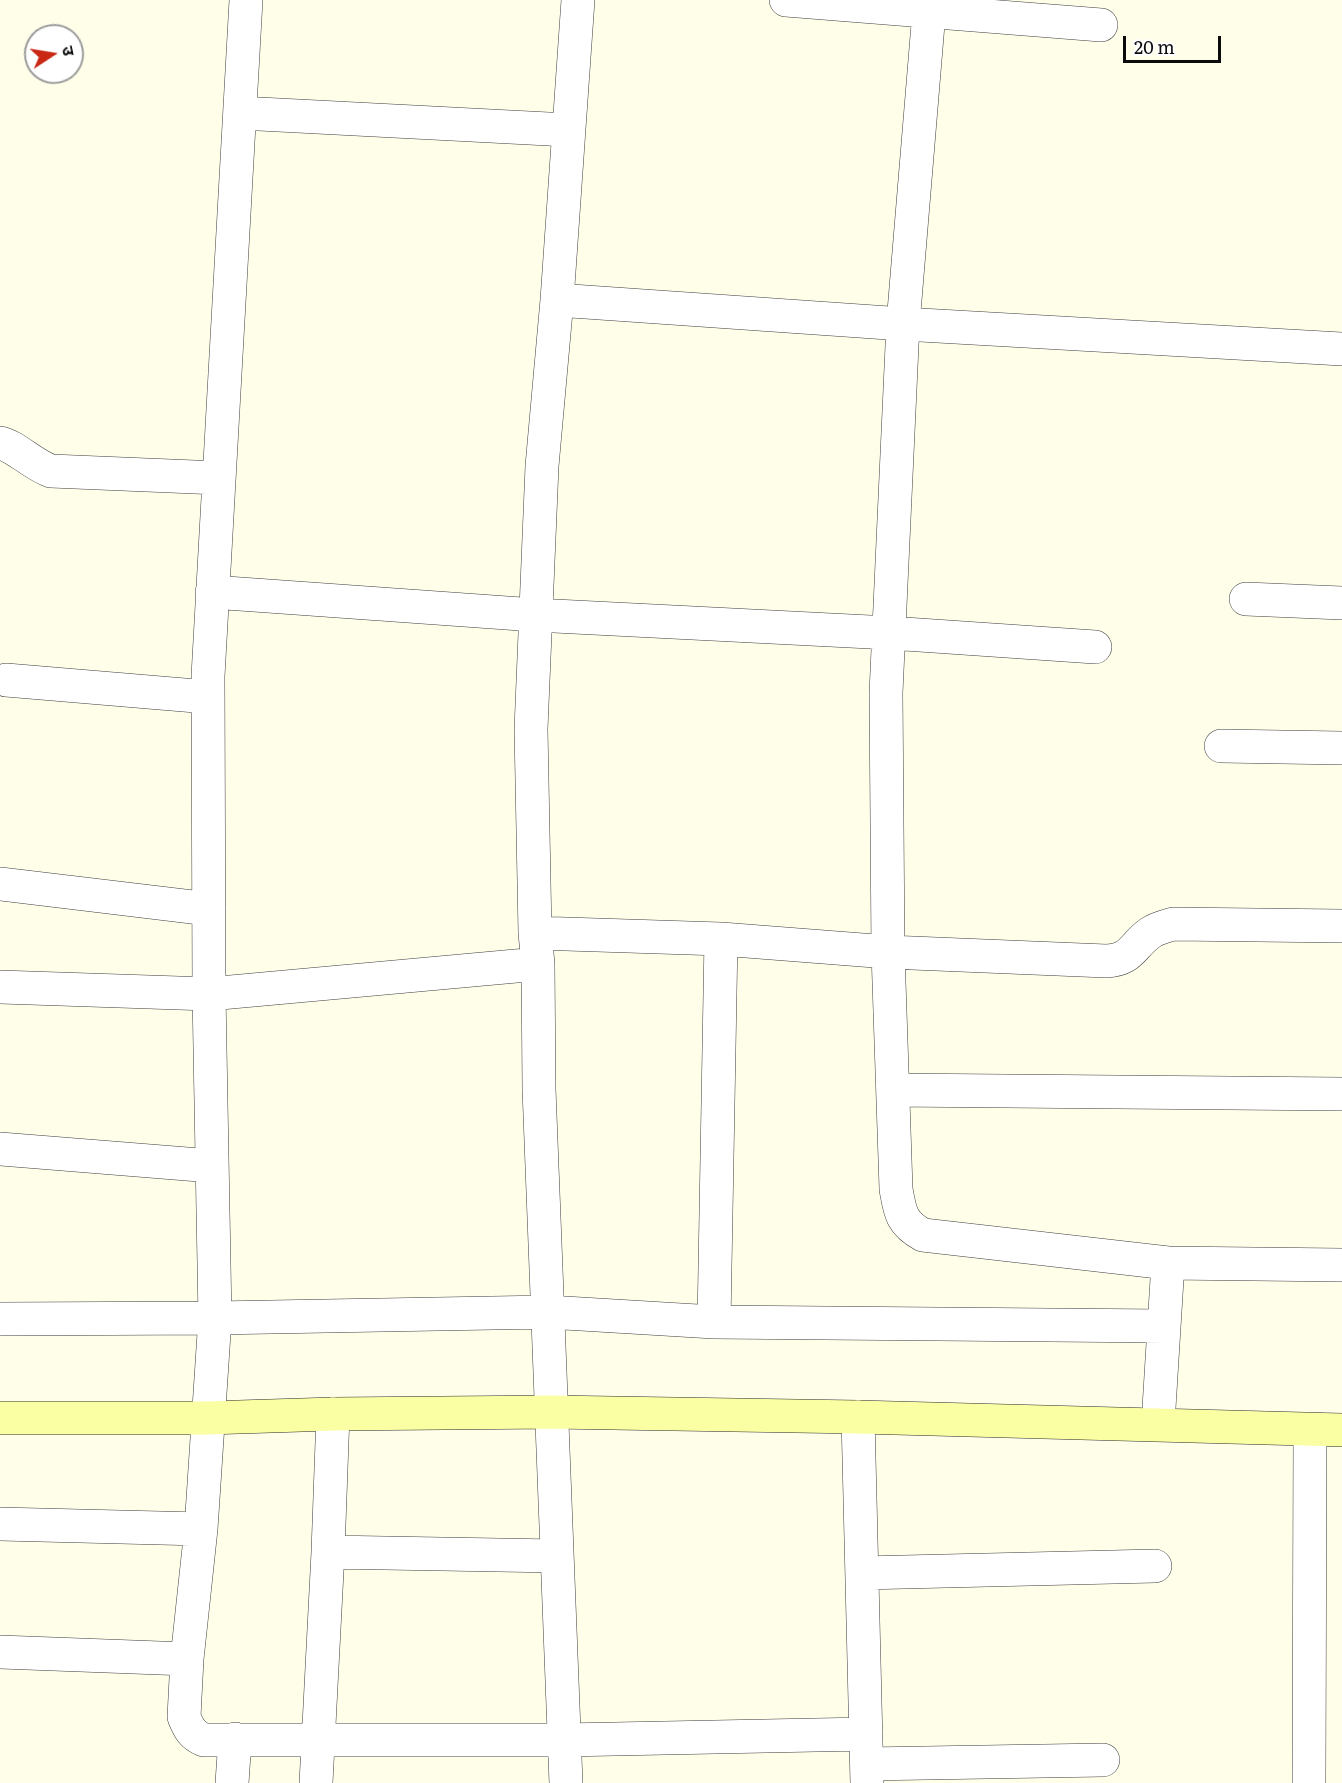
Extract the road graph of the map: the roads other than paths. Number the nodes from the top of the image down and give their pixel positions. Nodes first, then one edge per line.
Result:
1 (246, 0) edge
2 (578, 0) edge
3 (786, 0) edge
4 (929, 6) edge
5 (1101, 25) dead end
6 (240, 113) junction
7 (568, 130) junction
8 (557, 300) junction
9 (903, 324) junction
10 (1342, 349) edge
11 (0, 443) edge
12 (219, 478) junction
13 (212, 592) junction
14 (1246, 599) dead end
15 (1342, 603) edge
16 (535, 615) junction
17 (890, 633) junction
18 (1095, 647) dead end
19 (6, 680) dead end
20 (208, 697) junction
21 (1221, 746) dead end
22 (1342, 748) edge
23 (0, 884) edge
24 (209, 909) junction
25 (1342, 926) edge
26 (721, 939) junction
27 (537, 948) junction
28 (888, 952) junction
29 (0, 987) edge
30 (209, 994) junction
31 (893, 1090) junction
32 (1342, 1094) edge
33 (0, 1149) edge
34 (212, 1166) junction
35 (1168, 1263) junction
36 (1342, 1265) edge
37 (548, 1312) junction
38 (215, 1318) junction
39 (0, 1319) edge
40 (714, 1322) junction
41 (1163, 1326) junction
42 (552, 1412) junction
43 (333, 1414) junction
44 (858, 1417) junction
45 (207, 1418) junction
46 (0, 1419) edge
47 (1158, 1424) junction
48 (1342, 1430) edge
49 (1310, 1431) junction
50 (0, 1524) edge
51 (201, 1529) junction
52 (328, 1552) junction
53 (556, 1556) junction
54 (1155, 1566) dead end
55 (862, 1574) junction
56 (0, 1652) edge
57 (187, 1659) junction
58 (235, 1739) junction
59 (319, 1739) junction
60 (564, 1740) junction
61 (867, 1760) edge
62 (1103, 1760) dead end
63 (232, 1783) edge
64 (316, 1783) edge
65 (566, 1783) edge
66 (1309, 1783) edge

1 - 6 street
2 - 7 street
3 - 4 street
4 - 5 street
4 - 9 street
6 - 7 street
6 - 12 street
7 - 8 street
8 - 9 street
8 - 16 street
9 - 10 street
9 - 17 street
11 - 12 street
12 - 13 street
13 - 16 street
13 - 20 street
14 - 15 street
16 - 17 street
16 - 27 street
17 - 18 street
17 - 28 street
19 - 20 street
20 - 24 street
21 - 22 street
23 - 24 street
24 - 30 street
25 - 28 street
26 - 27 street
26 - 28 street
26 - 40 street
27 - 30 street
27 - 37 street
28 - 31 street
29 - 30 street
30 - 34 street
31 - 32 street
31 - 35 street
33 - 34 street
34 - 38 street
35 - 36 street
35 - 41 street
37 - 38 street
37 - 40 street
37 - 42 street
38 - 39 street
38 - 45 street
40 - 41 street
41 - 47 street
42 - 43 street
42 - 44 street
42 - 53 street
43 - 45 street
43 - 52 street
44 - 47 street
44 - 55 street
45 - 46 street
45 - 51 street
47 - 49 street
48 - 49 street
49 - 66 street
50 - 51 street
51 - 57 street
52 - 53 street
52 - 59 street
53 - 60 street
54 - 55 street
55 - 61 street
56 - 57 street
57 - 58 street
58 - 59 street
58 - 63 street
59 - 60 street
59 - 64 street
60 - 61 street
60 - 65 street
61 - 62 street

